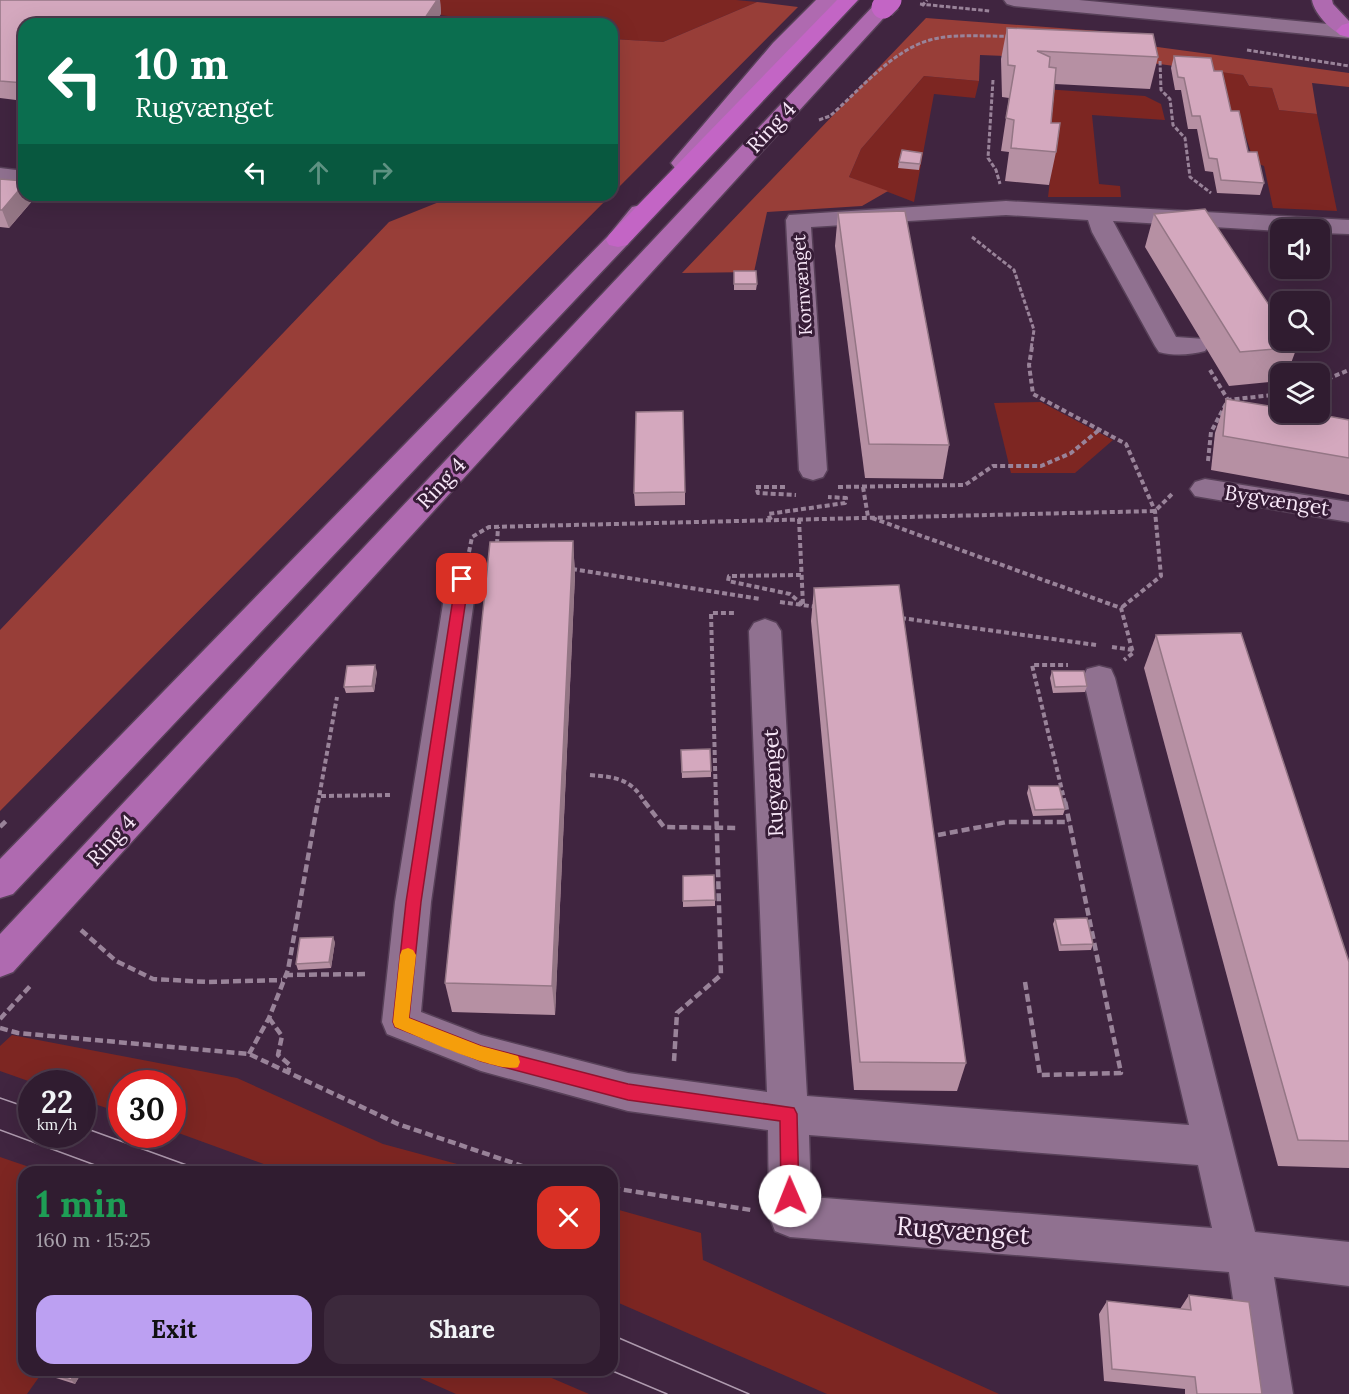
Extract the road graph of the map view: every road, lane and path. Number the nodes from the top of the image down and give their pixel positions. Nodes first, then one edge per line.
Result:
1 (1014, 0) edge
2 (1322, 3) edge
3 (1300, 4) dead end
4 (833, 5) edge
5 (883, 7) edge
6 (1349, 9) edge
7 (1348, 30) edge
8 (1009, 36) edge
9 (1244, 50) dead end
10 (1160, 61) dead end
11 (1349, 66) edge
12 (993, 80) dead end
13 (814, 121) dead end
14 (0, 175) edge
15 (18, 177) edge
16 (1006, 208) junction
17 (957, 211) junction
18 (1097, 211) junction
19 (1224, 219) junction
20 (1349, 227) edge
21 (618, 240) joint
22 (1196, 345) dead end
23 (1349, 370) edge
24 (1330, 378) edge
25 (1270, 395) edge
26 (1099, 430) junction
27 (813, 470) dead end
28 (1205, 489) junction
29 (1155, 511) junction
30 (1349, 512) edge
31 (868, 517) junction
32 (799, 519) junction
33 (498, 527) junction
34 (567, 568) edge
35 (464, 574) junction
36 (801, 575) junction
37 (803, 605) junction
38 (827, 608) edge
39 (1121, 608) junction
40 (764, 611) junction
41 (897, 618) edge
42 (1096, 659) junction
43 (337, 697) dead end
44 (590, 775) dead end
45 (430, 795) junction
46 (321, 796) junction
47 (1069, 822) junction
48 (718, 827) junction
49 (775, 828) junction
50 (938, 835) dead end
51 (0, 883) edge
52 (81, 930) dead end
53 (7, 953) edge
54 (406, 975) junction
55 (37, 978) dead end
56 (283, 978) junction
57 (1025, 982) dead end
58 (269, 1018) junction
59 (0, 1019) edge
60 (0, 1028) edge
61 (249, 1054) junction
62 (288, 1072) junction
63 (672, 1098) junction
64 (788, 1114) junction
65 (1215, 1147) junction
66 (519, 1166) edge
67 (618, 1189) edge
68 (790, 1216) junction
69 (1243, 1252) junction
70 (1349, 1264) edge
71 (1270, 1394) edge

1 - 7 street
2 - 3 street
2 - 6 street
2 - 7 main road
4 - 21 highway
5 - 53 main road, Ring 4
8 - 13 path
9 - 11 path
10 - 19 path
12 - 16 path
14 - 15 street
16 - 17 street, Kornvænget
16 - 18 street, Kornvænget
17 - 26 path
17 - 27 street, Kornvænget
18 - 19 street, Kornvænget
18 - 22 street
19 - 20 street, Kornvænget
21 - 51 main road, Ring 4
23 - 24 path
25 - 28 path
26 - 29 path
26 - 31 path
28 - 29 path
28 - 30 street, Bygvænget
29 - 31 path
29 - 39 path
31 - 32 path
31 - 39 path
32 - 33 path
32 - 36 path
33 - 35 path
33 - 35 path
34 - 40 path
35 - 45 street
36 - 37 path
36 - 37 path
37 - 38 path
37 - 40 path
39 - 42 path
40 - 48 path
40 - 49 street, Rugvænget
41 - 42 path
42 - 47 path
42 - 65 street
43 - 46 path
44 - 48 path
45 - 46 path
45 - 54 street
46 - 56 path
47 - 50 path
47 - 57 path
48 - 49 path
48 - 63 path
49 - 64 street, Rugvænget
52 - 56 path
54 - 56 path
54 - 63 street
55 - 59 path
56 - 58 path
58 - 61 path
58 - 62 path
60 - 61 path
61 - 62 path
62 - 66 path
63 - 64 street
64 - 65 street
64 - 68 street, Rugvænget
65 - 69 street
67 - 68 path
68 - 69 street, Rugvænget
69 - 70 street, Rugvænget
69 - 71 street

